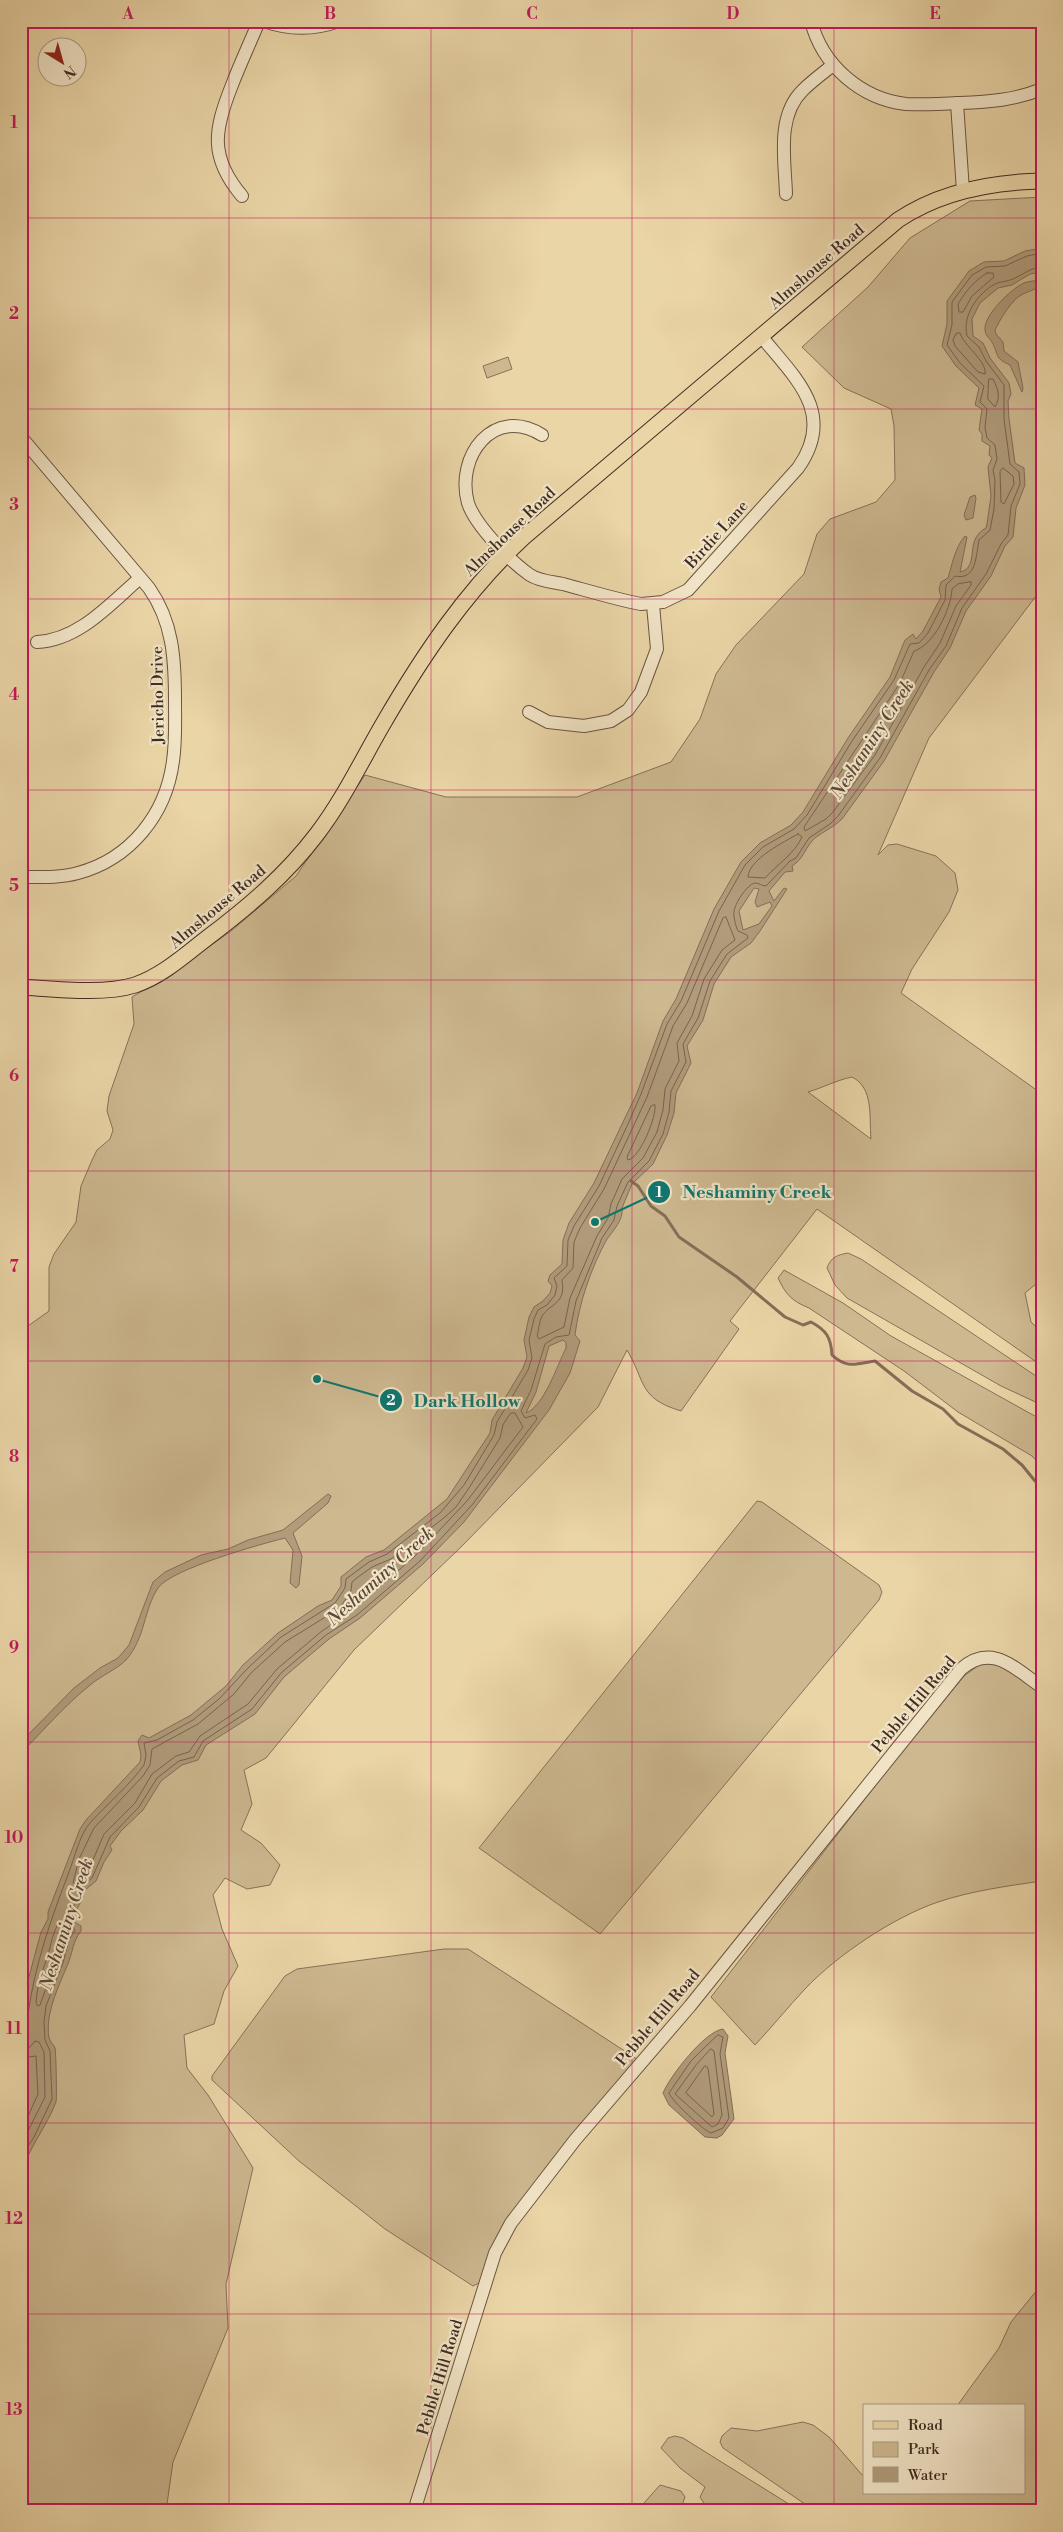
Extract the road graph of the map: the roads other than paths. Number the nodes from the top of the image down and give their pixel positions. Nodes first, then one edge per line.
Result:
1 (259, 21) edge
2 (264, 21) edge
3 (339, 21) edge
4 (811, 21) edge
5 (834, 65) junction
6 (1042, 89) edge
7 (957, 103) junction
8 (1042, 181) edge
9 (963, 191) junction
10 (786, 194) dead end
11 (242, 196) dead end
12 (761, 336) junction
13 (542, 435) dead end
14 (21, 437) edge
15 (507, 553) junction
16 (140, 578) junction
17 (653, 605) junction
18 (37, 642) dead end
19 (528, 712) dead end
20 (21, 877) edge
21 (21, 987) edge
22 (1042, 1687) edge
23 (414, 2511) edge

1 - 11 street
2 - 3 street
4 - 5 street
5 - 7 street
5 - 10 street
6 - 7 street
7 - 9 street
8 - 9 main road, Almshouse Road
9 - 12 main road, Almshouse Road
12 - 15 main road, Almshouse Road
12 - 17 street, Birdie Lane
13 - 15 street, Birdie Lane
14 - 16 street, Jericho Drive
15 - 17 street, Birdie Lane
15 - 21 main road, Almshouse Road
16 - 18 street
16 - 20 street, Jericho Drive
17 - 19 street
22 - 23 street, Pebble Hill Road

